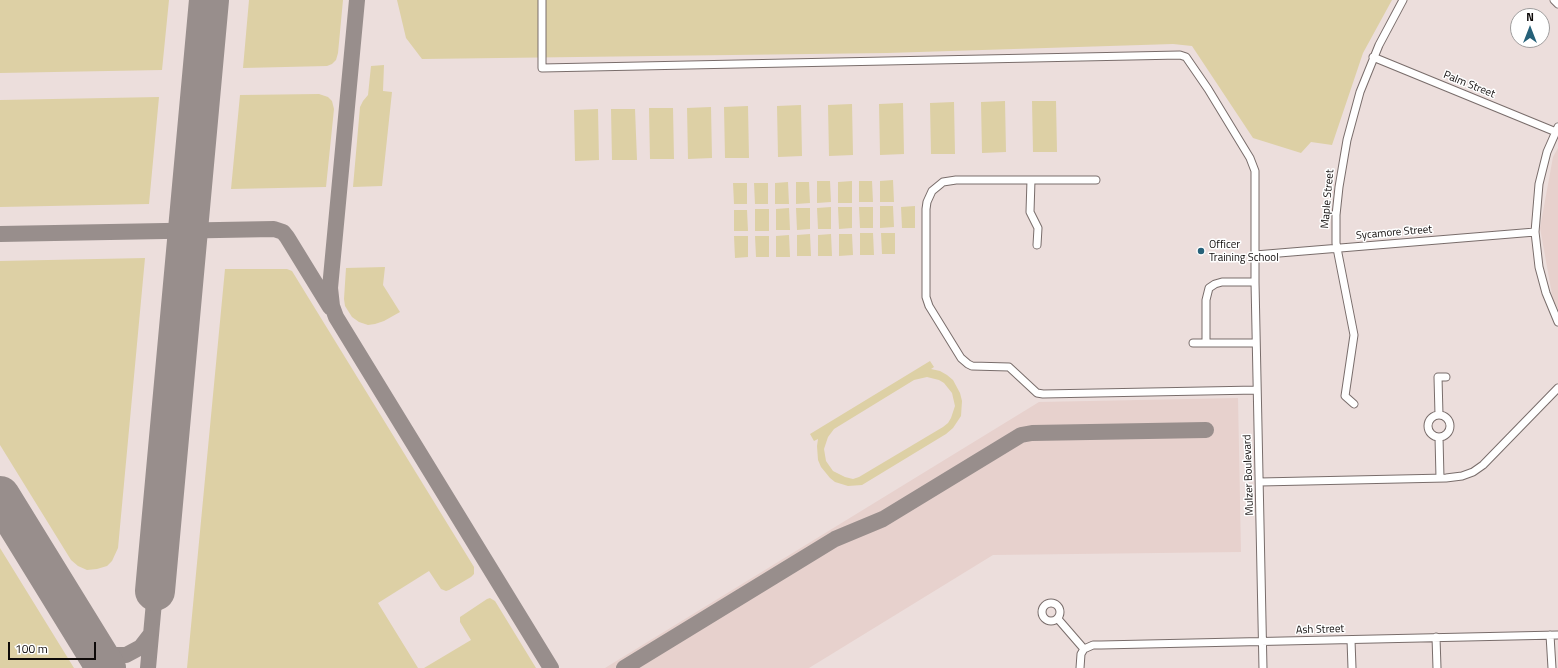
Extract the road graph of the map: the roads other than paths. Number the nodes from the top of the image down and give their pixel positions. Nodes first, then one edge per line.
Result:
1 (542, 0) edge
2 (1403, 0) edge
3 (1554, 0) edge
4 (1558, 4) edge
5 (1373, 57) junction
6 (1557, 130) edge
7 (1031, 180) junction
8 (1096, 180) dead end
9 (1535, 232) junction
10 (1037, 245) dead end
11 (1337, 248) junction
12 (1255, 255) junction
13 (1255, 282) junction
14 (1558, 322) edge
15 (1193, 343) dead end
16 (1206, 343) junction
17 (1256, 343) junction
18 (1446, 377) dead end
19 (1558, 388) edge
20 (1257, 390) junction
21 (1354, 404) dead end
22 (1439, 415) junction
23 (1439, 437) junction
24 (1440, 478) junction
25 (1260, 482) junction
26 (1058, 619) dead end
27 (1550, 635) junction
28 (1558, 635) edge
29 (1436, 637) junction
30 (1351, 640) junction
31 (1263, 642) junction
32 (1084, 649) junction
33 (1080, 668) edge
34 (1263, 668) edge
35 (1352, 668) edge
36 (1437, 668) edge
37 (1552, 668) edge

1 - 12 street, Mulzer Boulevard
2 - 5 street, Maple Street
3 - 4 street
5 - 6 street, Palm Street
5 - 11 street, Maple Street
6 - 9 street
7 - 8 street
7 - 10 street
7 - 20 street
9 - 11 street, Sycamore Street
9 - 14 street
11 - 12 street, Sycamore Street
11 - 21 street, Maple Street
12 - 13 street, Mulzer Boulevard
13 - 16 street
13 - 17 street, Mulzer Boulevard
15 - 16 street
16 - 17 street
17 - 20 street, Mulzer Boulevard
18 - 22 street
19 - 24 street
20 - 25 street, Mulzer Boulevard
22 - 23 street
22 - 23 street
23 - 24 street
24 - 25 street
25 - 31 street, Mulzer Boulevard
26 - 32 street
27 - 28 street, Ash Street
27 - 29 street, Ash Street
27 - 37 street
29 - 30 street, Ash Street
29 - 36 street
30 - 31 street, Ash Street
30 - 35 street
31 - 32 street, Ash Street
31 - 34 street, Mulzer Boulevard
32 - 33 street

